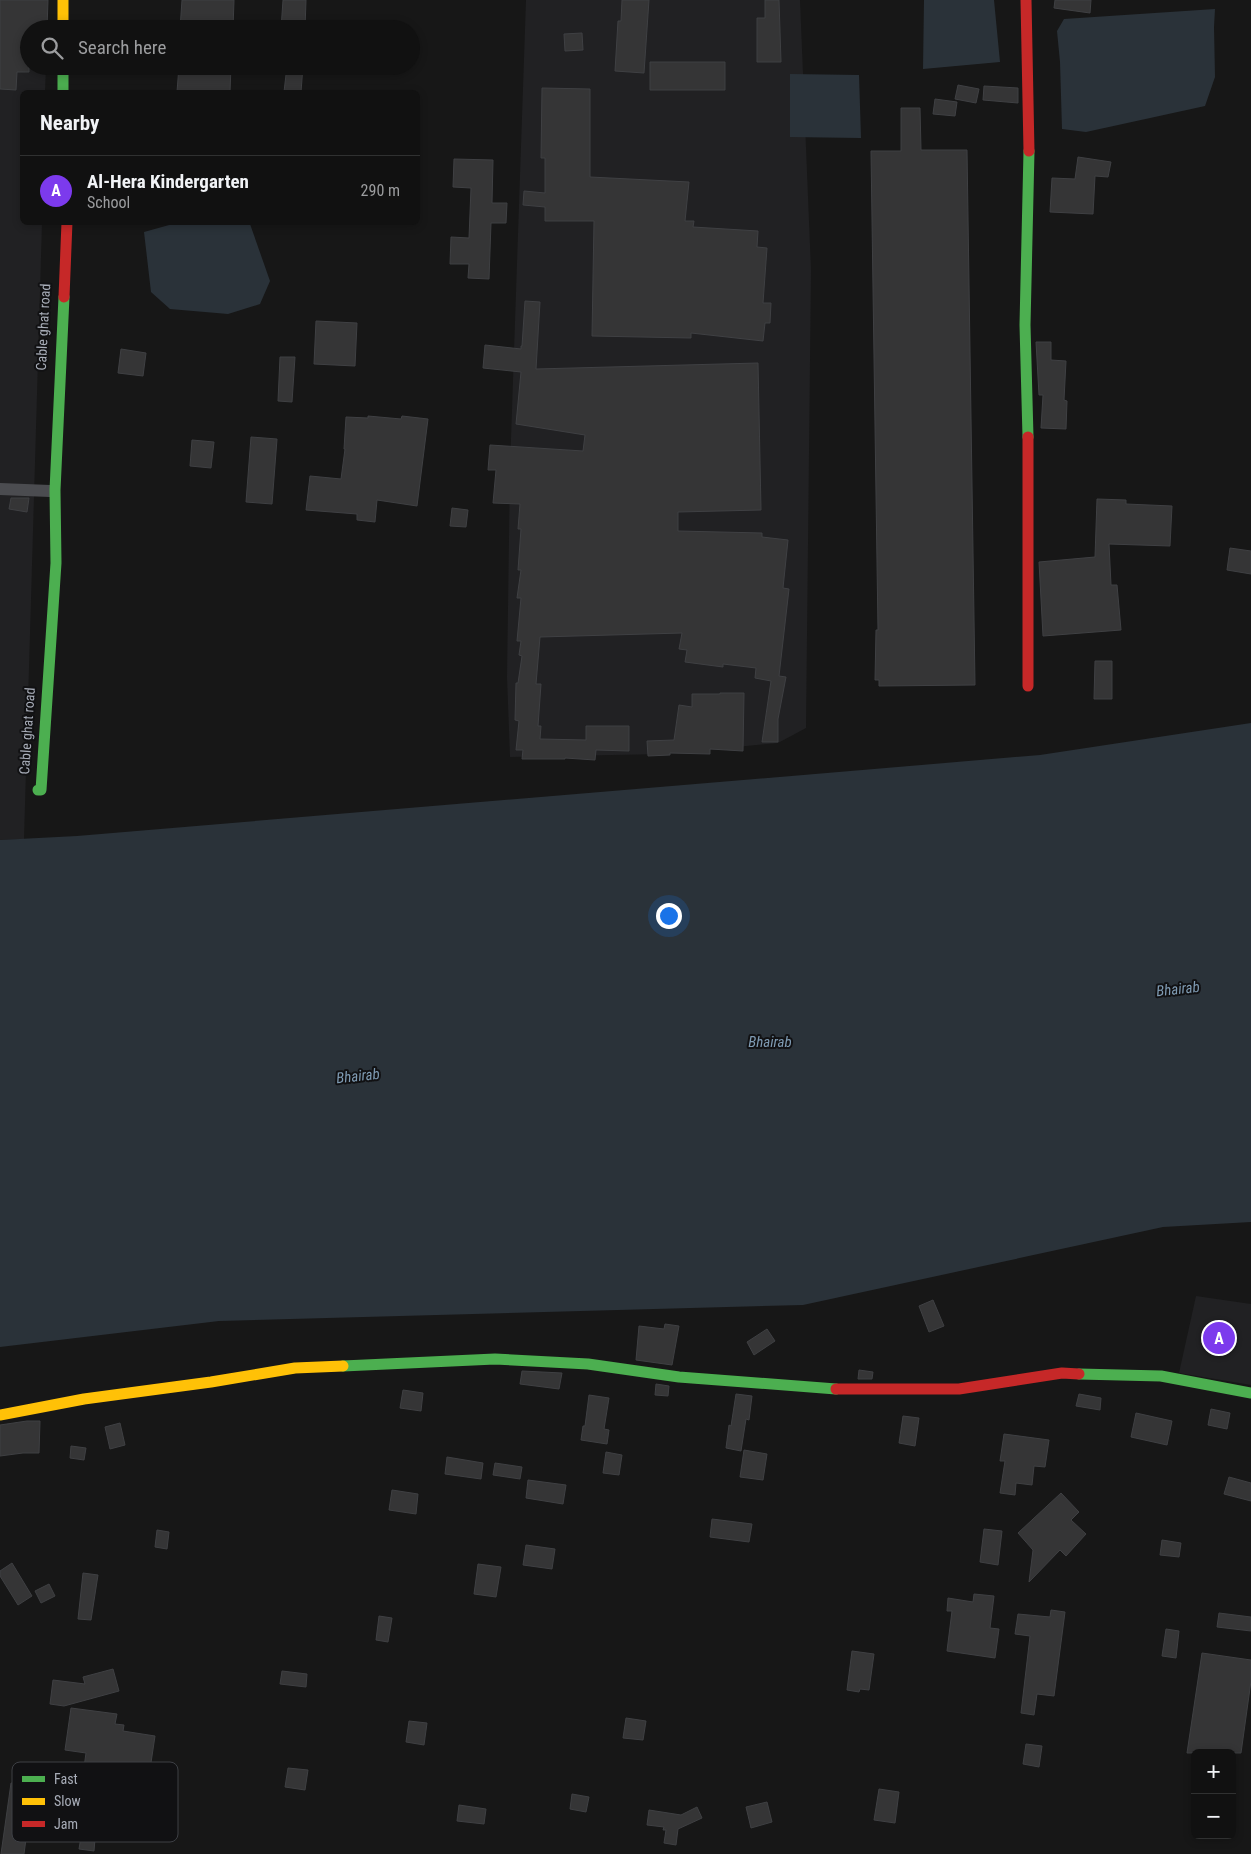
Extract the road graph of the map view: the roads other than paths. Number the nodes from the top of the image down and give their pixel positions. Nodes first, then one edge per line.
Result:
1 (63, 0) edge
2 (67, 0) edge
3 (1026, 0) edge
4 (63, 20) edge
5 (67, 20) edge
6 (63, 75) edge
7 (67, 75) edge
8 (63, 90) edge
9 (67, 90) edge
10 (63, 225) edge
11 (67, 225) edge
12 (0, 489) edge
13 (50, 490) junction
14 (1028, 686) dead end
15 (1251, 1393) edge
16 (0, 1415) edge

1 - 4 street
2 - 5 street
3 - 14 street
6 - 8 street
7 - 9 street
10 - 13 street, Cable ghat road
11 - 13 street, Cable ghat road
12 - 13 street
15 - 16 street

